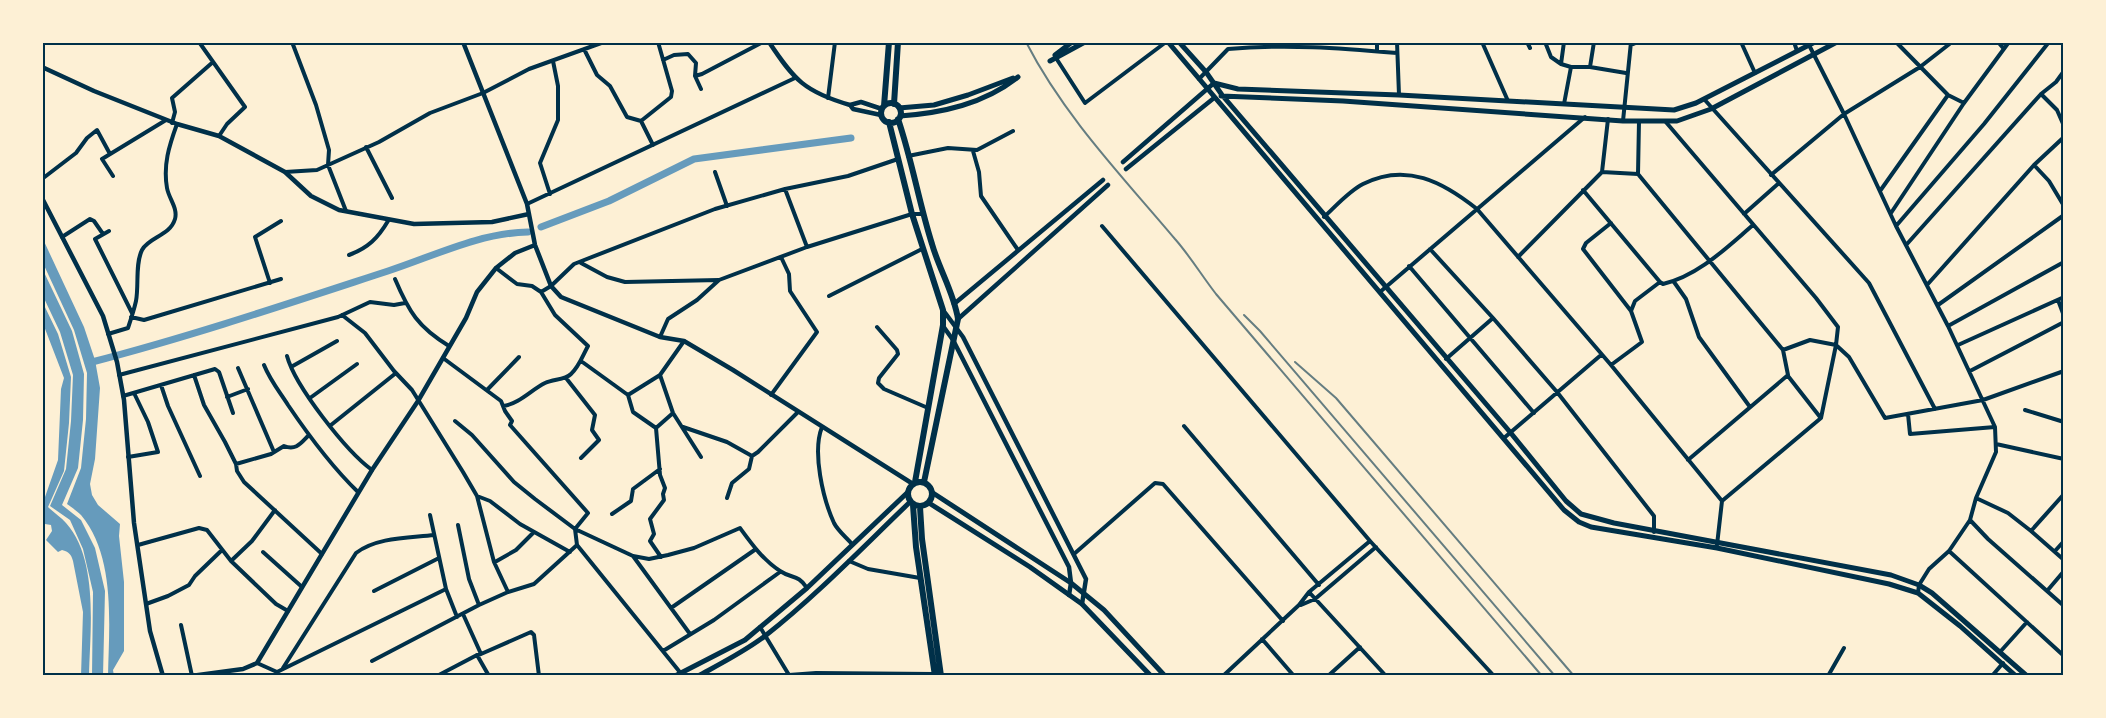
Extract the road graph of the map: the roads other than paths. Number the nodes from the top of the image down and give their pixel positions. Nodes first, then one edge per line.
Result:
1 (199, 42) edge
2 (292, 42) edge
3 (463, 42) edge
4 (604, 42) edge
5 (658, 42) edge
6 (763, 42) edge
7 (769, 42) edge
8 (835, 42) edge
9 (889, 42) edge
10 (898, 42) edge
11 (1072, 42) edge
12 (1085, 42) edge
13 (1167, 42) edge
14 (1179, 42) edge
15 (1377, 42) edge
16 (1397, 42) edge
17 (1482, 42) edge
18 (1527, 42) edge
19 (1545, 42) edge
20 (1564, 42) edge
21 (1594, 42) edge
22 (1638, 42) edge
23 (1741, 42) edge
24 (1794, 42) edge
25 (1837, 42) edge
26 (1896, 42) edge
27 (1952, 42) edge
28 (1998, 42) edge
29 (2009, 42) edge
30 (2049, 42) edge
31 (591, 44) edge
32 (1259, 44) edge
33 (1301, 44) edge
34 (1630, 44) edge
35 (1812, 44) edge
36 (1530, 48) dead end
37 (584, 49) junction
38 (2004, 49) junction
39 (1377, 51) junction
40 (1797, 51) junction
41 (1397, 52) junction
42 (1815, 55) junction
43 (1056, 58) junction
44 (663, 60) junction
45 (553, 61) junction
46 (213, 62) junction
47 (1561, 64) junction
48 (42, 67) edge
49 (1571, 67) junction
50 (1590, 67) junction
51 (1920, 67) junction
52 (2064, 71) edge
53 (1206, 72) junction
54 (1626, 73) junction
55 (1755, 73) junction
56 (695, 76) junction
57 (795, 78) junction
58 (1200, 79) junction
59 (1214, 83) junction
60 (701, 89) dead end
61 (1207, 89) junction
62 (483, 93) junction
63 (1399, 94) junction
64 (2042, 94) junction
65 (1222, 95) junction
66 (1948, 95) junction
67 (1214, 98) junction
68 (827, 99) junction
69 (1704, 99) junction
70 (1508, 101) junction
71 (1564, 104) junction
72 (1964, 104) junction
73 (896, 106) junction
74 (1623, 107) junction
75 (1711, 108) junction
76 (882, 110) junction
77 (1844, 114) junction
78 (1585, 117) junction
79 (899, 118) junction
80 (1608, 119) junction
81 (166, 120) junction
82 (641, 121) junction
83 (1623, 121) junction
84 (1639, 121) junction
85 (1665, 121) junction
86 (888, 122) junction
87 (175, 124) junction
88 (2064, 126) edge
89 (1013, 131) dead end
90 (219, 136) junction
91 (2064, 137) edge
92 (653, 145) junction
93 (366, 147) junction
94 (973, 151) junction
95 (110, 154) junction
96 (908, 157) junction
97 (898, 159) junction
98 (1123, 162) dead end
99 (328, 165) junction
100 (2034, 165) junction
101 (1126, 169) dead end
102 (285, 172) junction
103 (715, 172) dead end
104 (1602, 172) junction
105 (1638, 174) junction
106 (1771, 175) junction
107 (113, 176) dead end
108 (42, 179) edge
109 (1102, 180) dead end
110 (1779, 183) junction
111 (1108, 185) dead end
112 (785, 189) junction
113 (1583, 190) junction
114 (1880, 191) junction
115 (550, 194) junction
116 (42, 198) edge
117 (392, 198) dead end
118 (527, 204) junction
119 (727, 206) junction
120 (2064, 206) edge
121 (1477, 209) junction
122 (346, 212) junction
123 (922, 213) junction
124 (1890, 213) junction
125 (529, 214) junction
126 (912, 214) junction
127 (1744, 214) junction
128 (1326, 215) junction
129 (2064, 216) edge
130 (1321, 220) junction
131 (281, 221) dead end
132 (388, 221) junction
133 (1611, 223) junction
134 (1753, 225) junction
135 (1102, 226) dead end
136 (1896, 226) junction
137 (109, 231) dead end
138 (103, 234) junction
139 (62, 237) junction
140 (1907, 244) junction
141 (535, 245) junction
142 (807, 247) junction
143 (922, 249) junction
144 (1430, 249) junction
145 (1018, 250) junction
146 (349, 255) dead end
147 (781, 257) junction
148 (1518, 257) junction
149 (1710, 261) junction
150 (580, 262) junction
151 (2064, 262) edge
152 (1409, 266) junction
153 (496, 268) junction
154 (281, 279) dead end
155 (395, 279) dead end
156 (719, 280) junction
157 (270, 282) junction
158 (1660, 282) junction
159 (1674, 282) junction
160 (1927, 285) junction
161 (551, 286) junction
162 (1385, 286) junction
163 (541, 292) junction
164 (1380, 292) junction
165 (829, 296) dead end
166 (2064, 297) edge
167 (2058, 300) junction
168 (405, 303) junction
169 (954, 304) junction
170 (1938, 305) junction
171 (943, 310) junction
172 (1631, 311) junction
173 (132, 315) junction
174 (342, 315) junction
175 (2064, 316) edge
176 (1493, 318) junction
177 (957, 319) junction
178 (2064, 322) edge
179 (943, 325) junction
180 (1948, 326) junction
181 (877, 327) dead end
182 (956, 327) junction
183 (109, 336) junction
184 (660, 337) junction
185 (1470, 337) junction
186 (953, 340) junction
187 (337, 341) dead end
188 (684, 342) junction
189 (1836, 345) junction
190 (1958, 345) junction
191 (449, 346) junction
192 (1783, 350) junction
193 (1601, 355) junction
194 (287, 356) dead end
195 (519, 357) dead end
196 (443, 358) junction
197 (1446, 359) junction
198 (581, 361) junction
199 (357, 364) dead end
200 (264, 365) dead end
201 (1611, 365) junction
202 (291, 367) junction
203 (238, 368) dead end
204 (1970, 371) junction
205 (2064, 371) edge
206 (396, 373) junction
207 (119, 375) junction
208 (194, 375) junction
209 (660, 375) junction
210 (1788, 375) junction
211 (566, 378) junction
212 (161, 385) junction
213 (248, 389) junction
214 (487, 390) junction
215 (1557, 392) junction
216 (134, 393) junction
217 (771, 394) junction
218 (628, 395) junction
219 (123, 396) junction
220 (227, 396) junction
221 (309, 398) junction
222 (1983, 400) junction
223 (418, 401) junction
224 (504, 406) junction
225 (1750, 407) junction
226 (929, 408) junction
227 (1935, 409) junction
228 (2025, 410) dead end
229 (798, 412) junction
230 (233, 413) dead end
231 (1534, 413) junction
232 (673, 414) junction
233 (1908, 414) junction
234 (1821, 418) junction
235 (2064, 420) edge
236 (455, 422) dead end
237 (331, 425) junction
238 (1184, 426) dead end
239 (682, 427) junction
240 (1995, 427) junction
241 (656, 428) junction
242 (822, 428) junction
243 (1510, 432) junction
244 (309, 435) junction
245 (1504, 438) junction
246 (1996, 444) junction
247 (274, 452) junction
248 (752, 456) junction
249 (128, 457) junction
250 (701, 457) dead end
251 (581, 458) dead end
252 (2064, 459) edge
253 (1688, 460) junction
254 (236, 464) junction
255 (660, 469) junction
256 (372, 470) junction
257 (200, 476) dead end
258 (1035, 479) junction
259 (924, 482) junction
260 (914, 483) junction
261 (1026, 483) junction
262 (358, 492) junction
263 (908, 492) junction
264 (933, 493) junction
265 (2064, 494) edge
266 (477, 496) junction
267 (727, 498) dead end
268 (1976, 498) junction
269 (1722, 501) junction
270 (929, 503) junction
271 (914, 504) junction
272 (275, 510) junction
273 (430, 514) dead end
274 (612, 514) dead end
275 (1970, 520) junction
276 (458, 525) dead end
277 (575, 529) junction
278 (1654, 529) junction
279 (2031, 531) junction
280 (534, 532) junction
281 (434, 534) junction
282 (1654, 538) junction
283 (1370, 541) junction
284 (1717, 541) junction
285 (2064, 541) edge
286 (852, 544) junction
287 (138, 545) junction
288 (577, 545) junction
289 (1376, 547) junction
290 (1747, 547) junction
291 (1717, 548) junction
292 (756, 549) junction
293 (222, 550) junction
294 (1948, 551) junction
295 (263, 552) dead end
296 (570, 552) junction
297 (2055, 552) junction
298 (322, 554) junction
299 (1074, 554) junction
300 (1746, 554) junction
301 (633, 556) junction
302 (661, 557) junction
303 (439, 558) junction
304 (2064, 560) edge
305 (231, 561) junction
306 (849, 561) junction
307 (494, 562) junction
308 (1834, 564) junction
309 (2064, 571) edge
310 (780, 572) junction
311 (1833, 572) junction
312 (920, 578) junction
313 (1071, 583) junction
314 (1319, 585) junction
315 (1919, 585) junction
316 (302, 587) junction
317 (807, 588) junction
318 (446, 589) junction
319 (374, 591) dead end
320 (2047, 591) junction
321 (508, 592) junction
322 (1309, 592) junction
323 (1083, 593) junction
324 (1917, 593) junction
325 (1069, 595) junction
326 (1315, 599) junction
327 (146, 604) junction
328 (1082, 604) junction
329 (479, 605) junction
330 (1299, 605) junction
331 (2064, 606) edge
332 (671, 608) junction
333 (288, 611) junction
334 (463, 614) junction
335 (457, 617) junction
336 (1283, 621) junction
337 (2027, 622) junction
338 (181, 625) dead end
339 (760, 627) junction
340 (690, 634) junction
341 (766, 636) junction
342 (1262, 639) junction
343 (1360, 647) junction
344 (1844, 648) dead end
345 (663, 651) junction
346 (2000, 652) junction
347 (479, 654) junction
348 (2064, 656) edge
349 (2007, 658) junction
350 (372, 661) dead end
351 (257, 663) junction
352 (2002, 663) junction
353 (283, 668) junction
354 (243, 669) junction
355 (278, 674) edge
356 (816, 674) edge
357 (208, 675) edge
358 (680, 675) edge
359 (789, 675) edge
360 (937, 675) edge
361 (163, 676) edge
362 (191, 676) edge
363 (247, 676) edge
364 (437, 676) edge
365 (489, 676) edge
366 (539, 676) edge
367 (698, 676) edge
368 (1151, 676) edge
369 (1165, 676) edge
370 (1222, 676) edge
371 (1294, 676) edge
372 (1328, 676) edge
373 (1386, 676) edge
374 (1494, 676) edge
375 (1828, 676) edge
376 (1992, 676) edge
377 (2016, 676) edge
378 (2027, 676) edge

1 - 46 street
2 - 99 street
3 - 62 street
4 - 31 street
5 - 44 street
6 - 56 street
7 - 57 street
8 - 68 street
9 - 76 highway
10 - 73 highway
11 - 43 main road
12 - 43 main road
13 - 43 street
13 - 58 main road
14 - 53 main road
15 - 39 street
16 - 41 street
17 - 70 street
18 - 36 street
19 - 47 street
20 - 47 street
21 - 50 street
22 - 34 street
23 - 55 street
24 - 40 street
25 - 42 main road
26 - 51 street
27 - 51 street
28 - 38 street
29 - 38 street
30 - 136 street
31 - 37 street
32 - 33 street
32 - 53 street
33 - 39 street
34 - 54 street
35 - 40 main road
35 - 42 street
37 - 45 street
37 - 82 street
38 - 72 street
39 - 41 street
40 - 55 main road
41 - 63 street
42 - 75 main road
42 - 77 street
44 - 56 street
44 - 82 street
45 - 62 street
45 - 115 street
46 - 87 street
46 - 90 street
47 - 49 street
48 - 81 street
49 - 50 street
49 - 71 street
50 - 54 street
51 - 66 street
51 - 77 street
52 - 64 street
53 - 58 street
53 - 59 main road
54 - 74 street
55 - 69 main road
56 - 60 street
57 - 68 street
57 - 92 street
58 - 61 main road
59 - 61 street
59 - 63 main road
59 - 65 main road
61 - 67 main road
61 - 98 street
62 - 93 street
62 - 118 street
63 - 70 main road
64 - 88 street
64 - 140 street
65 - 67 main road
65 - 78 main road
65 - 128 main road
66 - 72 street
66 - 114 street
67 - 101 street
67 - 130 main road
68 - 76 street
69 - 74 main road
69 - 75 street
70 - 71 main road
71 - 74 main road
72 - 124 street
73 - 76 highway
73 - 79 highway
73 - 79 main road
74 - 83 street
75 - 85 main road
75 - 106 street
76 - 86 highway
77 - 106 street
77 - 114 street
78 - 80 main road
78 - 121 street
79 - 86 highway
79 - 96 highway
80 - 83 main road
80 - 104 street
81 - 87 street
81 - 95 street
82 - 92 street
83 - 84 main road
84 - 85 main road
84 - 105 street
85 - 127 street
86 - 97 highway
87 - 90 street
87 - 173 street
89 - 94 street
90 - 102 street
91 - 100 street
92 - 115 street
93 - 99 street
93 - 117 street
94 - 96 street
94 - 145 street
95 - 107 street
95 - 108 street
96 - 123 highway
97 - 112 street
97 - 126 highway
99 - 102 street
99 - 122 street
100 - 120 street
100 - 160 street
102 - 122 street
103 - 119 street
104 - 105 street
104 - 113 street
105 - 149 street
106 - 110 street
109 - 145 street
110 - 127 street
110 - 227 street
111 - 177 street
112 - 119 street
112 - 142 street
113 - 133 street
113 - 148 street
114 - 124 street
115 - 118 street
116 - 139 street
118 - 125 street
119 - 150 street
121 - 128 street
121 - 144 street
121 - 148 street
122 - 132 street
123 - 126 street
123 - 169 highway
124 - 136 street
125 - 132 street
125 - 141 street
126 - 142 street
126 - 143 highway
127 - 134 street
128 - 130 street
128 - 162 main road
129 - 170 street
130 - 164 main road
131 - 157 street
132 - 146 street
133 - 158 street
133 - 172 street
134 - 149 street
134 - 189 street
135 - 283 street
136 - 140 street
137 - 138 street
138 - 139 street
138 - 173 street
139 - 183 street
140 - 160 street
141 - 153 street
141 - 161 street
142 - 147 street
143 - 165 street
143 - 171 highway
144 - 152 street
144 - 176 street
145 - 169 street
147 - 156 street
147 - 217 street
148 - 193 street
149 - 159 street
149 - 192 street
150 - 156 street
150 - 161 street
151 - 180 street
152 - 162 street
152 - 185 street
153 - 163 street
153 - 191 street
154 - 157 street
155 - 168 street
156 - 184 street
157 - 173 street
158 - 159 street
158 - 172 street
159 - 225 street
160 - 170 street
161 - 163 street
161 - 184 street
162 - 164 street
162 - 197 main road
163 - 198 street
164 - 245 main road
166 - 167 street
167 - 175 street
167 - 190 street
168 - 174 street
168 - 191 street
169 - 177 highway
170 - 180 street
171 - 179 highway
171 - 182 street
172 - 201 street
173 - 183 street
174 - 206 street
174 - 207 street
176 - 185 street
176 - 215 street
177 - 182 highway
178 - 204 street
179 - 186 street
179 - 226 highway
180 - 190 street
181 - 226 street
182 - 186 highway
182 - 258 street
183 - 207 street
184 - 188 street
185 - 197 street
185 - 231 street
186 - 259 highway
186 - 261 street
187 - 202 street
188 - 209 street
188 - 217 street
189 - 192 street
189 - 233 street
189 - 234 street
190 - 204 street
191 - 196 street
192 - 210 street
193 - 201 street
193 - 215 street
194 - 202 street
195 - 214 street
196 - 214 street
196 - 223 street
197 - 243 main road
198 - 211 street
198 - 218 street
199 - 221 street
200 - 244 street
201 - 253 street
202 - 221 street
203 - 213 street
204 - 222 street
205 - 222 street
206 - 223 street
206 - 237 street
207 - 219 street
208 - 212 street
208 - 220 street
208 - 254 street
209 - 218 street
209 - 232 street
210 - 225 street
210 - 234 street
211 - 224 street
211 - 251 street
212 - 216 street
212 - 257 street
213 - 220 street
213 - 247 street
214 - 224 street
215 - 231 street
215 - 278 street
216 - 219 street
216 - 249 street
217 - 229 street
218 - 241 street
219 - 249 street
220 - 230 street
221 - 237 street
222 - 227 street
222 - 240 street
223 - 256 street
223 - 266 street
224 - 277 street
225 - 253 street
226 - 260 highway
227 - 233 street
228 - 235 street
229 - 242 street
229 - 248 street
231 - 243 street
232 - 239 street
232 - 241 street
233 - 240 street
234 - 269 street
236 - 277 street
237 - 256 street
238 - 314 street
239 - 248 street
239 - 250 street
240 - 246 street
241 - 255 street
242 - 260 street
242 - 286 street
243 - 245 street
243 - 278 main road
244 - 247 street
244 - 262 street
245 - 282 main road
246 - 252 street
246 - 268 street
247 - 254 street
248 - 267 street
249 - 287 street
253 - 269 street
254 - 272 street
255 - 274 street
255 - 302 street
256 - 262 street
258 - 261 street
258 - 299 street
259 - 260 highway
259 - 264 highway
260 - 263 highway
261 - 313 street
262 - 298 street
263 - 271 highway
263 - 286 main road
264 - 270 highway
264 - 313 main road
265 - 279 street
266 - 280 street
266 - 307 street
268 - 275 street
268 - 279 street
269 - 284 street
270 - 271 highway
270 - 325 main road
271 - 306 main road
271 - 312 highway
271 - 360 highway
272 - 298 street
272 - 305 street
273 - 281 street
275 - 294 street
275 - 320 street
276 - 329 street
277 - 288 street
277 - 301 street
278 - 282 street
278 - 284 main road
279 - 297 street
280 - 296 street
280 - 307 street
281 - 303 street
281 - 353 street
282 - 291 main road
283 - 289 street
283 - 314 street
284 - 290 main road
284 - 291 street
285 - 297 street
286 - 317 main road
287 - 293 street
287 - 327 street
288 - 296 street
288 - 345 street
289 - 326 street
289 - 374 street
290 - 300 main road
290 - 308 main road
291 - 300 main road
292 - 302 street
292 - 310 street
292 - 332 street
293 - 305 street
293 - 327 street
294 - 315 street
294 - 337 street
295 - 316 street
296 - 321 street
297 - 304 street
298 - 316 street
299 - 323 street
299 - 336 street
300 - 311 main road
301 - 302 street
301 - 332 street
303 - 318 street
303 - 319 street
305 - 333 street
306 - 312 street
306 - 341 main road
307 - 321 street
308 - 311 main road
308 - 315 main road
309 - 320 street
310 - 317 street
310 - 340 street
311 - 324 main road
312 - 360 highway
313 - 323 main road
313 - 325 street
314 - 322 street
315 - 324 street
315 - 346 main road
316 - 333 street
317 - 339 main road
318 - 335 street
318 - 353 street
320 - 331 street
321 - 329 street
322 - 326 street
322 - 330 street
323 - 328 street
323 - 369 main road
324 - 352 main road
325 - 328 main road
326 - 330 street
326 - 343 street
327 - 361 street
328 - 368 main road
329 - 334 street
330 - 336 street
332 - 340 street
333 - 351 street
334 - 335 street
334 - 347 street
335 - 350 street
336 - 342 street
337 - 346 street
337 - 348 street
338 - 362 street
339 - 341 street
339 - 358 main road
340 - 345 street
341 - 359 street
341 - 367 main road
342 - 370 street
342 - 371 street
343 - 372 street
343 - 373 street
344 - 375 street
345 - 358 street
346 - 349 main road
347 - 364 street
347 - 365 street
347 - 366 street
349 - 352 street
349 - 378 main road
351 - 354 street
351 - 355 street
352 - 376 street
352 - 377 main road
353 - 355 street
354 - 357 street
354 - 363 street
356 - 359 street
356 - 360 street
357 - 362 street

